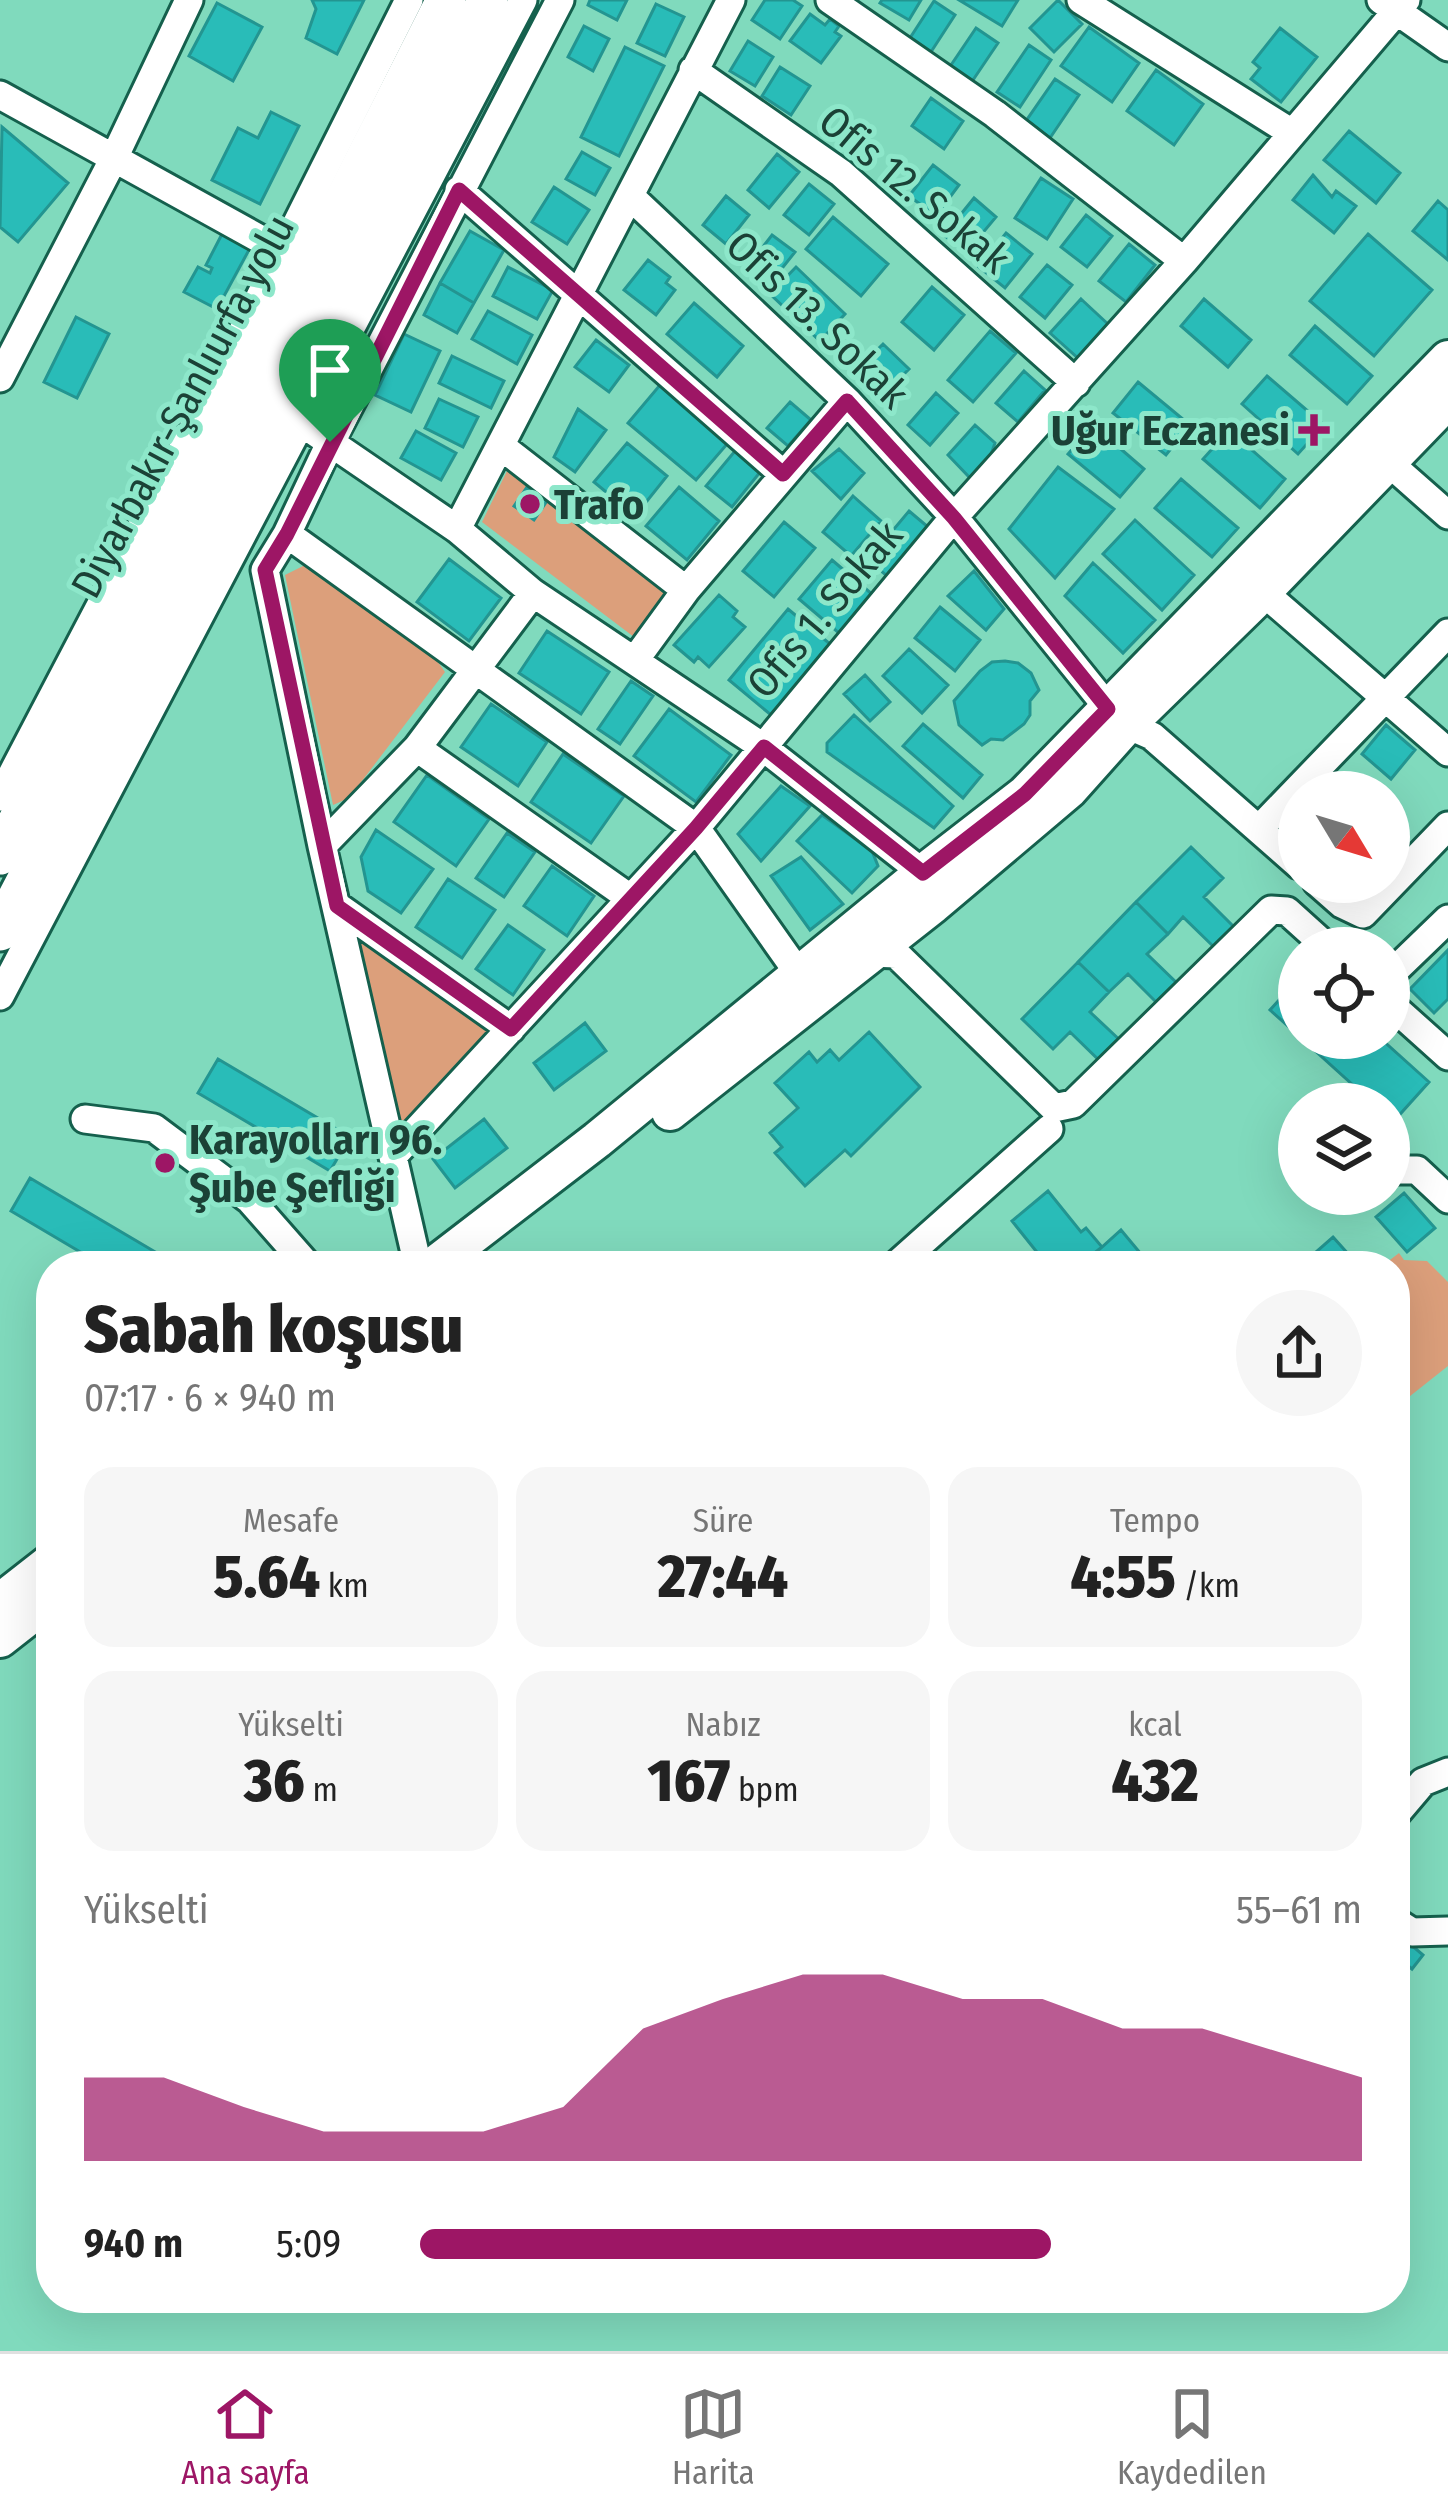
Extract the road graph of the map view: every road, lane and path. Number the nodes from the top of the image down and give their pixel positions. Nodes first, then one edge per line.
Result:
1 (189, 0) edge
2 (410, 0) edge
3 (446, 0) edge
4 (488, 0) edge
5 (523, 0) edge
6 (560, 0) edge
7 (731, 0) edge
8 (830, 0) edge
9 (1081, 0) edge
10 (1395, 4) edge
11 (1448, 47) edge
12 (693, 70) junction
13 (0, 94) edge
14 (1292, 133) junction
15 (114, 158) junction
16 (459, 190) junction
17 (631, 197) junction
18 (280, 250) junction
19 (1184, 261) junction
20 (579, 294) junction
21 (9, 337) edge
22 (1448, 358) edge
23 (0, 378) edge
24 (1076, 383) junction
25 (1448, 400) edge
26 (847, 401) junction
27 (302, 424) junction
28 (330, 442) junction
29 (502, 447) junction
30 (1388, 462) junction
31 (783, 474) junction
32 (1448, 515) edge
33 (954, 518) junction
34 (457, 529) junction
35 (287, 534) junction
36 (686, 590) junction
37 (1263, 592) junction
38 (533, 593) junction
39 (1448, 633) edge
40 (635, 660) junction
41 (475, 670) junction
42 (1387, 699) junction
43 (1118, 717) junction
44 (764, 747) junction
45 (417, 748) junction
46 (1448, 752) edge
47 (0, 797) edge
48 (1448, 826) edge
49 (696, 828) junction
50 (1259, 829) junction
51 (322, 846) junction
52 (1278, 847) edge
53 (0, 855) edge
54 (1410, 865) edge
55 (923, 873) junction
56 (630, 898) junction
57 (1341, 903) edge
58 (1374, 903) edge
59 (337, 906) junction
60 (1448, 920) edge
61 (1306, 927) edge
62 (0, 931) edge
63 (871, 953) junction
64 (1410, 963) edge
65 (800, 974) junction
66 (0, 996) edge
67 (1410, 1010) edge
68 (511, 1029) junction
69 (1448, 1056) edge
70 (1059, 1114) junction
71 (85, 1119) dead end
72 (393, 1156) junction
73 (1410, 1171) edge
74 (1448, 1199) edge
75 (295, 1251) edge
76 (415, 1251) edge
77 (453, 1251) edge
78 (493, 1251) edge
79 (911, 1251) edge
80 (36, 1574) edge
81 (0, 1602) edge
82 (36, 1611) edge
83 (0, 1639) edge
84 (1448, 1772) edge
85 (1410, 1797) edge
86 (1410, 1931) edge
87 (1448, 1931) edge

1 - 15 street
2 - 18 street
3 - 53 highway, Diyarbakır-Şanlıurfa yolu
4 - 62 highway, Diyarbakır-Şanlıurfa yolu
5 - 27 street
6 - 16 street
7 - 12 street
8 - 19 street
9 - 14 street
10 - 11 street
10 - 14 street, Ofis 1. Sokak
12 - 17 street
12 - 24 street, Ofis 12. Sokak
13 - 15 street
14 - 19 street, Ofis 1. Sokak
15 - 18 street
15 - 21 street
16 - 20 street
16 - 28 street
17 - 20 street
17 - 26 street, Ofis 13. Sokak
18 - 47 street
19 - 24 street, Ofis 1. Sokak
20 - 29 street
20 - 31 street
21 - 23 street
22 - 43 main road
24 - 33 street, Ofis 1. Sokak
25 - 30 main road
26 - 31 street
26 - 33 street, Ofis 13. Sokak
27 - 28 street
27 - 66 street
28 - 34 street
28 - 35 street
29 - 34 street
29 - 36 street
30 - 32 street
30 - 37 main road
31 - 36 street
33 - 43 street, Ofis 13. Sokak
33 - 44 street, Ofis 1. Sokak
34 - 38 street
35 - 41 street
35 - 51 street
36 - 40 street
37 - 42 street
37 - 43 main road
38 - 40 street
38 - 41 street
39 - 42 street
40 - 44 street
41 - 45 street
41 - 49 street
42 - 46 street
42 - 50 street
43 - 50 street, Ofis 13. Sokak
43 - 55 main road
43 - 63 main road
44 - 49 street, Ofis 1. Sokak
44 - 55 street
45 - 51 street
45 - 56 street
48 - 54 street
49 - 56 street, Ofis 1. Sokak
49 - 65 street
50 - 52 street, Ofis 13. Sokak
51 - 59 street
55 - 65 main road
56 - 68 street, Ofis 1. Sokak
57 - 58 street
59 - 68 street
59 - 72 street
60 - 64 street
61 - 70 street
63 - 70 street
63 - 78 main road
65 - 77 main road
67 - 69 street
68 - 72 street, Ofis 1. Sokak
70 - 79 street
71 - 75 street
72 - 76 street
73 - 74 street
80 - 81 main road
82 - 83 main road
84 - 85 street
86 - 87 street

